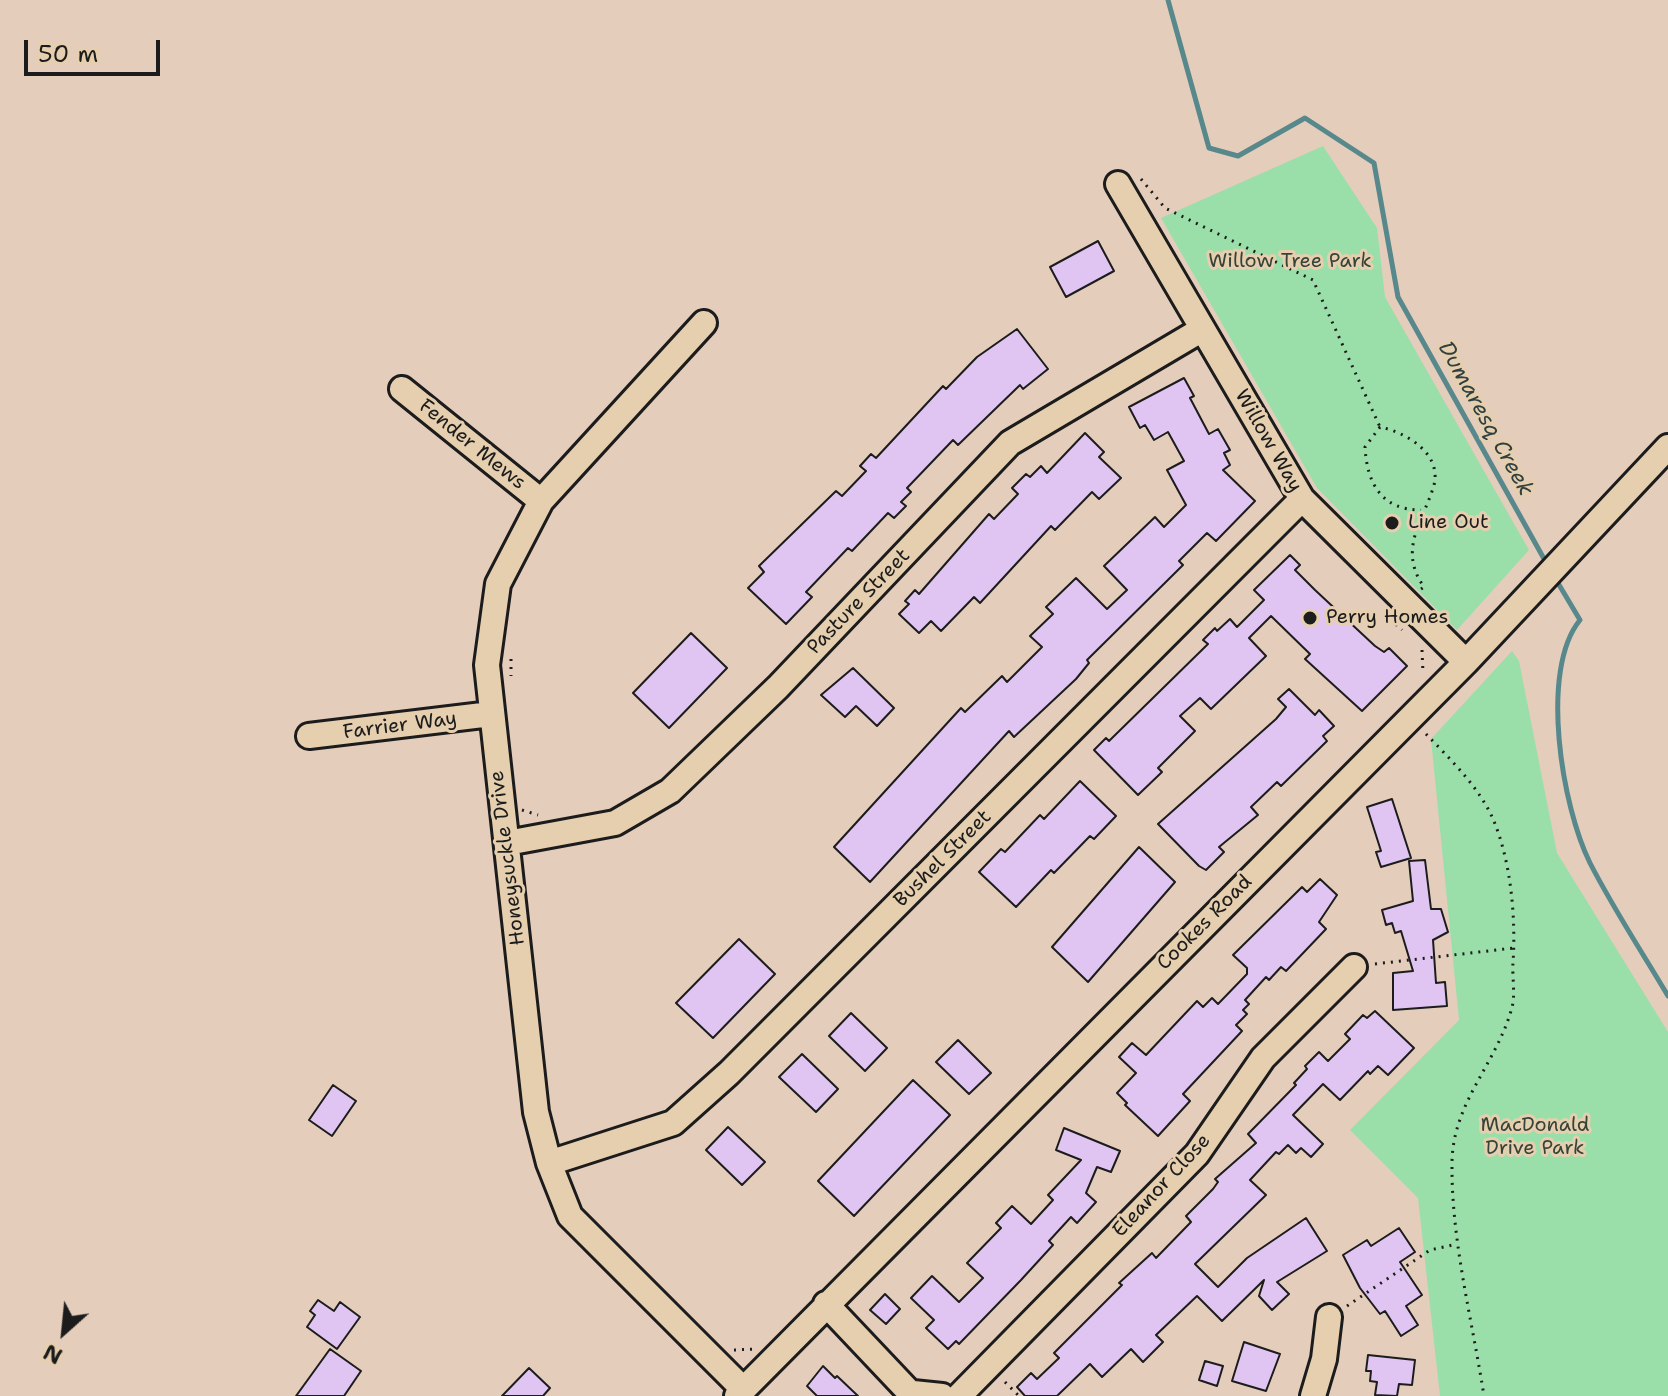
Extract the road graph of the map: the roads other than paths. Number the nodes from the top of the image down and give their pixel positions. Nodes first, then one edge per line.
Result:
1 (1130, 181) road end
2 (704, 323) dead end
3 (1201, 330) junction
4 (402, 389) dead end
5 (1668, 447) edge
6 (1302, 499) junction
7 (541, 501) junction
8 (1466, 662) junction
9 (491, 714) junction
10 (309, 736) dead end
11 (507, 843) junction
12 (1362, 966) road end
13 (549, 1163) junction
14 (826, 1304) junction
15 (1337, 1312) road end
16 (740, 1393) edge
17 (913, 1394) edge
18 (942, 1396) edge
19 (959, 1396) edge
20 (1313, 1396) edge

1 - 3 street, Willow Way
2 - 7 street, Honeysuckle Drive
3 - 6 street, Willow Way
3 - 11 street, Pasture Street
4 - 7 street, Fender Mews
5 - 8 street, Cookes Road
6 - 8 street, Willow Way
6 - 13 street, Bushel Street
7 - 9 street, Honeysuckle Drive
8 - 14 street, Cookes Road
9 - 10 street, Farrier Way
9 - 11 street, Honeysuckle Drive
11 - 13 street, Honeysuckle Drive
12 - 19 street, Eleanor Close
13 - 16 street, Honeysuckle Drive
14 - 16 street, Cookes Road
14 - 17 street
15 - 20 street
17 - 18 street

